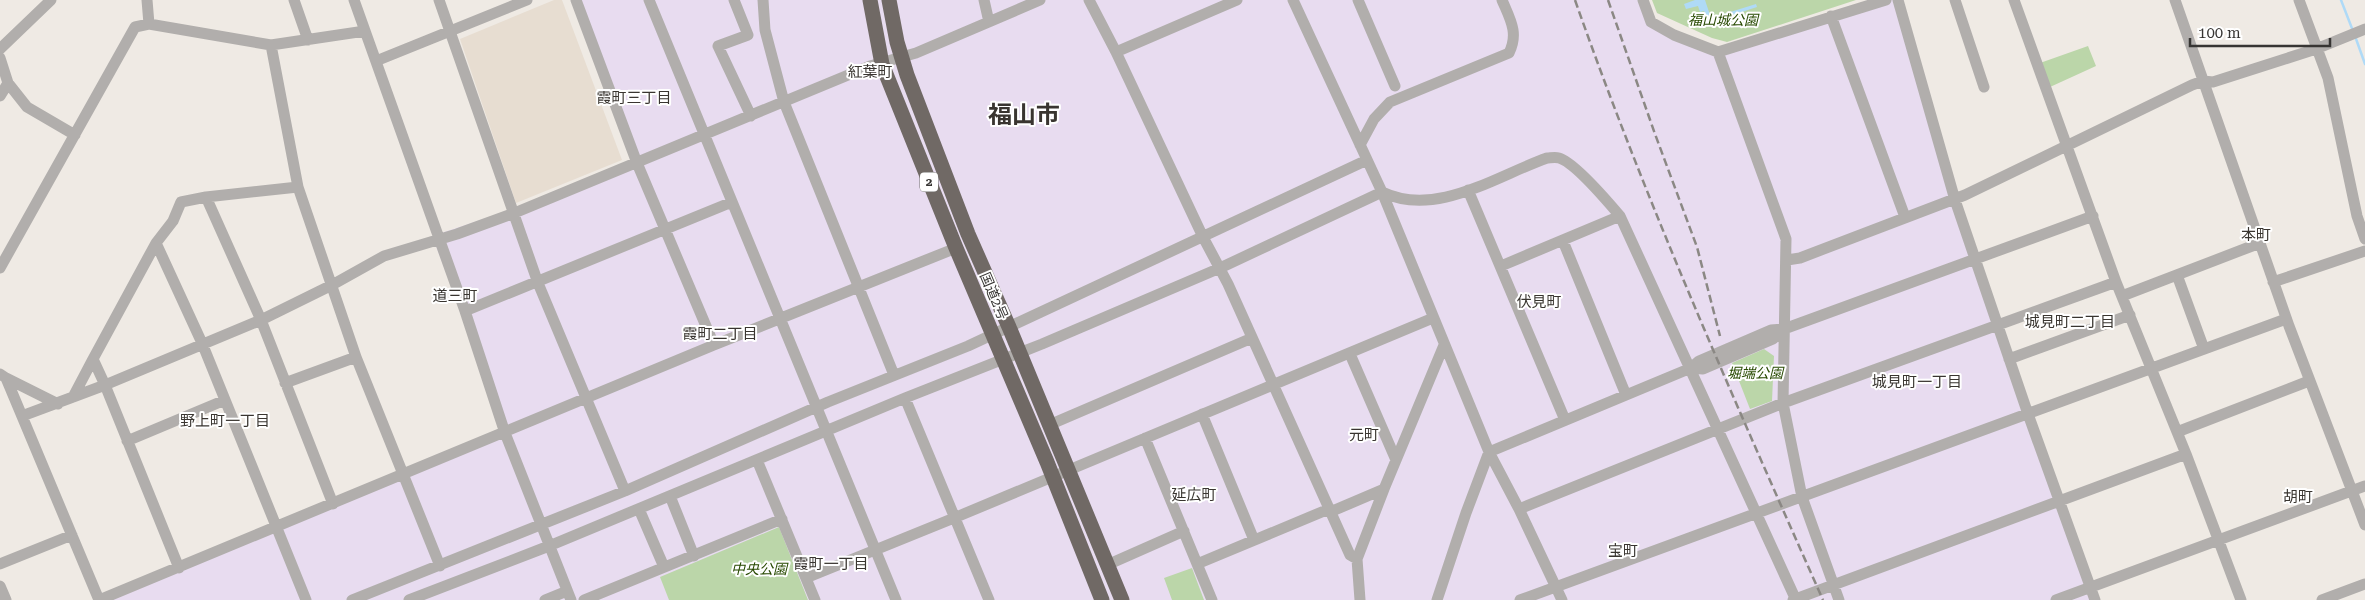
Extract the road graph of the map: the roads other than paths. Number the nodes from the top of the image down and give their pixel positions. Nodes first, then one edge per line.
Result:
1 (52, 0) edge
2 (146, 0) edge
3 (294, 0) edge
4 (354, 0) edge
5 (439, 0) edge
6 (527, 0) edge
7 (576, 0) edge
8 (649, 0) edge
9 (734, 0) edge
10 (763, 0) edge
11 (870, 0) edge
12 (889, 0) edge
13 (984, 0) edge
14 (1040, 0) edge
15 (1089, 0) edge
16 (1292, 0) edge
17 (1358, 0) edge
18 (1502, 0) edge
19 (1643, 0) edge
20 (1886, 0) edge
21 (1898, 0) edge
22 (1955, 0) edge
23 (2014, 0) edge
24 (2174, 0) edge
25 (2299, 0) edge
26 (1229, 2) edge
27 (508, 3) edge
28 (1830, 16) junction
29 (989, 22) junction
30 (149, 24) junction
31 (365, 30) junction
32 (2362, 30) edge
33 (450, 31) junction
34 (308, 40) junction
35 (272, 46) junction
36 (0, 49) edge
37 (2316, 49) junction
38 (1116, 52) junction
39 (1718, 52) junction
40 (0, 58) edge
41 (901, 58) junction
42 (376, 61) junction
43 (882, 64) junction
44 (2203, 81) junction
45 (8, 83) junction
46 (1395, 86) dead end
47 (1984, 87) dead end
48 (0, 96) edge
49 (784, 102) junction
50 (751, 116) junction
51 (705, 134) junction
52 (75, 135) junction
53 (1360, 145) junction
54 (2066, 146) junction
55 (1367, 160) junction
56 (637, 163) junction
57 (298, 187) junction
58 (1468, 190) junction
59 (1382, 192) junction
60 (206, 197) junction
61 (1954, 200) junction
62 (732, 202) junction
63 (512, 214) junction
64 (1620, 216) junction
65 (2093, 216) junction
66 (1905, 217) junction
67 (665, 231) junction
68 (1203, 237) junction
69 (439, 238) junction
70 (2365, 239) edge
71 (1563, 241) junction
72 (156, 243) junction
73 (2260, 243) junction
74 (956, 248) junction
75 (2365, 251) edge
76 (1974, 259) junction
77 (1787, 260) junction
78 (1501, 266) junction
79 (0, 268) edge
80 (1220, 268) junction
81 (2177, 275) junction
82 (538, 282) junction
83 (2116, 282) junction
84 (2273, 282) junction
85 (332, 285) junction
86 (859, 288) junction
87 (2122, 296) junction
88 (465, 311) junction
89 (2130, 315) junction
90 (1432, 318) junction
91 (780, 319) junction
92 (2286, 319) junction
93 (261, 320) junction
94 (1997, 325) junction
95 (1009, 326) junction
96 (1784, 329) junction
97 (993, 334) junction
98 (1252, 338) junction
99 (202, 343) junction
100 (714, 345) junction
101 (1444, 345) junction
102 (2204, 349) junction
103 (1019, 352) junction
104 (1350, 354) junction
105 (356, 357) junction
106 (93, 359) junction
107 (1003, 359) junction
108 (2009, 359) junction
109 (1691, 368) junction
110 (2150, 369) junction
111 (894, 375) junction
112 (3, 376) edge
113 (2309, 382) junction
114 (285, 383) junction
115 (1272, 384) junction
116 (105, 385) junction
117 (1626, 395) junction
118 (73, 397) junction
119 (587, 398) junction
120 (905, 398) junction
121 (224, 400) junction
122 (1783, 403) junction
123 (58, 404) junction
124 (815, 408) junction
125 (1202, 414) junction
126 (2028, 414) junction
127 (22, 416) junction
128 (1565, 420) junction
129 (1049, 425) junction
130 (1718, 429) junction
131 (826, 432) junction
132 (2177, 432) junction
133 (505, 433) junction
134 (1145, 438) junction
135 (127, 441) junction
136 (1489, 452) junction
137 (2186, 454) junction
138 (757, 460) junction
139 (1396, 460) junction
140 (1068, 470) junction
141 (404, 475) junction
142 (1053, 476) junction
143 (2365, 486) edge
144 (1384, 489) junction
145 (625, 491) junction
146 (2351, 491) junction
147 (670, 496) junction
148 (1802, 497) junction
149 (2060, 502) junction
150 (333, 504) junction
151 (639, 509) junction
152 (1519, 509) junction
153 (1329, 510) junction
154 (1756, 514) junction
155 (954, 518) junction
156 (782, 519) junction
157 (540, 524) junction
158 (2365, 525) edge
159 (278, 526) junction
160 (1184, 531) junction
161 (72, 535) junction
162 (1254, 540) junction
163 (2219, 540) junction
164 (549, 546) junction
165 (875, 550) junction
166 (694, 556) junction
167 (1357, 559) junction
168 (0, 564) edge
169 (1197, 564) junction
170 (1106, 565) junction
171 (440, 566) junction
172 (664, 567) junction
173 (179, 568) junction
174 (806, 578) junction
175 (2365, 584) edge
176 (1834, 585) junction
177 (0, 586) edge
178 (1556, 587) junction
179 (2091, 587) junction
180 (569, 595) edge
181 (6, 600) edge
182 (99, 600) edge
183 (306, 600) edge
184 (352, 600) edge
185 (409, 600) edge
186 (545, 600) edge
187 (584, 600) edge
188 (815, 600) edge
189 (896, 600) edge
190 (989, 600) edge
191 (1102, 600) edge
192 (1122, 600) edge
193 (1212, 600) edge
194 (1360, 600) edge
195 (1437, 600) edge
196 (1520, 600) edge
197 (1562, 600) edge
198 (1795, 600) edge
199 (1839, 600) edge
200 (2056, 600) edge
201 (2095, 600) edge
202 (2241, 600) edge
203 (2322, 600) edge

1 - 36 street
2 - 30 street
3 - 34 street
4 - 31 street
5 - 33 street
6 - 27 street
7 - 56 street
8 - 51 street
9 - 50 street
10 - 49 street
11 - 43 highway, 国道2号 / 2
12 - 41 highway, 国道2号 / 2
13 - 29 street
14 - 29 street
15 - 38 street
16 - 53 street
17 - 46 street
18 - 53 street
19 - 39 street
20 - 28 street
21 - 61 street
22 - 47 street
23 - 54 street
24 - 44 street
25 - 37 street
26 - 38 street
27 - 33 street
28 - 39 street
28 - 66 street
29 - 41 street
30 - 35 street
30 - 52 street
31 - 34 street
31 - 42 street
32 - 37 street
33 - 42 street
33 - 63 street
34 - 35 street
35 - 57 street
37 - 44 street
37 - 70 street
38 - 68 street
39 - 77 street
40 - 45 street
41 - 43 street
41 - 95 highway, 国道2号 / 2
42 - 69 street
43 - 49 street
43 - 74 highway, 国道2号 / 2
44 - 54 street
44 - 73 street
45 - 48 street
45 - 52 street
49 - 50 street
49 - 86 street
50 - 51 street
51 - 56 street
51 - 62 street
52 - 79 street
53 - 55 street
54 - 61 street
54 - 65 street
55 - 59 street
55 - 68 street
56 - 63 street
56 - 67 street
57 - 60 street
57 - 85 street
58 - 59 street
58 - 64 street
58 - 78 street
59 - 80 street
59 - 90 street
60 - 72 street
60 - 93 street
61 - 66 street
61 - 76 street
62 - 67 street
62 - 91 street
63 - 69 street
63 - 82 street
64 - 71 street
64 - 109 street
65 - 76 street
65 - 83 street
66 - 77 street
67 - 82 street
67 - 100 street
68 - 80 street
68 - 95 street
69 - 85 street
69 - 88 street
71 - 78 street
71 - 117 street
72 - 99 street
72 - 106 street
73 - 81 street
73 - 84 street
74 - 86 street
74 - 97 highway, 国道2号 / 2
75 - 84 street
76 - 94 street
76 - 96 street
77 - 96 street
78 - 128 street
80 - 98 street
80 - 103 street
81 - 87 street
81 - 102 street
82 - 88 street
82 - 119 street
83 - 87 street
83 - 94 street
84 - 92 street
85 - 93 street
85 - 105 street
86 - 91 street
86 - 111 street
87 - 89 street
88 - 133 street
89 - 108 street
89 - 110 street
90 - 101 street
90 - 104 street
91 - 100 street
91 - 124 street
92 - 102 street
92 - 113 street
93 - 99 street
93 - 114 street
94 - 108 street
94 - 122 street
95 - 97 street
95 - 103 highway, 国道2号 / 2
96 - 109 street
96 - 122 street
97 - 107 highway, 国道2号 / 2
97 - 111 street
98 - 115 street
98 - 129 street
99 - 116 street
99 - 121 street
100 - 119 street
101 - 136 street
101 - 139 street
102 - 110 street
103 - 107 street
103 - 129 highway, 国道2号 / 2
104 - 115 street
104 - 139 street
105 - 114 street
105 - 141 street
106 - 116 street
106 - 118 street
107 - 120 street
107 - 142 highway, 国道2号 / 2
108 - 126 street
109 - 117 street
109 - 130 street
110 - 126 street
110 - 132 street
111 - 124 street
112 - 123 street
112 - 127 street
113 - 132 street
113 - 146 street
114 - 150 street
115 - 125 street
115 - 153 street
116 - 118 street
116 - 135 street
117 - 128 street
118 - 123 street
119 - 133 street
119 - 145 street
120 - 131 street
120 - 155 street
121 - 135 street
121 - 159 street
122 - 130 street
122 - 148 street
123 - 127 street
124 - 131 street
124 - 145 street
125 - 134 street
125 - 162 street
126 - 148 street
126 - 149 street
127 - 161 street
128 - 136 street
129 - 140 highway, 国道2号 / 2
130 - 152 street
130 - 154 street
131 - 138 street
131 - 165 street
132 - 137 street
133 - 141 street
133 - 157 street
134 - 140 street
134 - 160 street
135 - 173 street
136 - 152 street
136 - 195 street
137 - 149 street
137 - 163 street
138 - 147 street
138 - 156 street
139 - 144 street
140 - 142 street
140 - 170 highway, 国道2号 / 2
141 - 150 street
141 - 171 street
142 - 155 street
142 - 191 highway, 国道2号 / 2
143 - 146 street
144 - 153 street
144 - 167 street
145 - 157 street
146 - 158 street
146 - 163 street
147 - 151 street
147 - 166 street
148 - 154 street
148 - 176 street
149 - 176 street
149 - 179 street
150 - 159 street
151 - 164 street
151 - 172 street
152 - 178 street
153 - 162 street
153 - 167 street
154 - 178 street
154 - 198 street
155 - 165 street
155 - 190 street
156 - 166 street
156 - 174 street
157 - 164 street
157 - 171 street
159 - 173 street
159 - 183 street
160 - 169 street
160 - 170 street
161 - 168 street
161 - 182 street
162 - 169 street
163 - 179 street
163 - 202 street
164 - 180 street
164 - 185 street
165 - 174 street
165 - 189 street
166 - 172 street
167 - 194 street
169 - 193 street
170 - 192 highway, 国道2号 / 2
171 - 184 street
172 - 187 street
173 - 182 street
174 - 188 street
175 - 203 street
176 - 198 street
176 - 199 street
177 - 181 street
178 - 196 street
178 - 197 street
179 - 200 street
179 - 201 street
180 - 186 street

